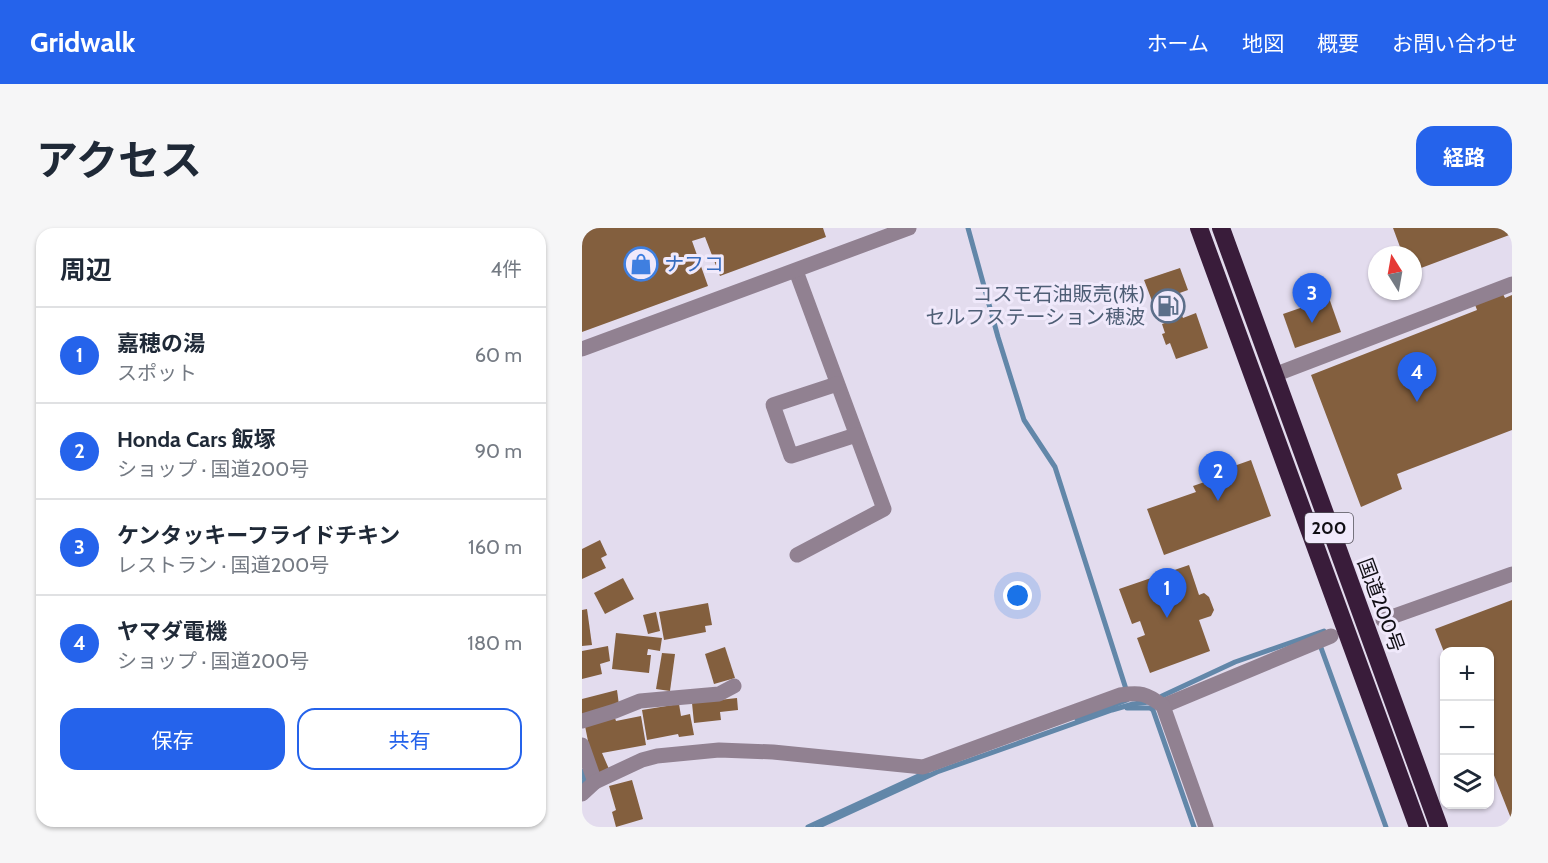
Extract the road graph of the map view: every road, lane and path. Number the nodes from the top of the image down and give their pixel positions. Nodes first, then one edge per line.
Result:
1 (909, 228) edge
2 (1199, 228) edge
3 (1221, 228) edge
4 (796, 271) junction
5 (1512, 284) edge
6 (582, 349) edge
7 (1274, 375) junction
8 (837, 384) junction
9 (856, 435) junction
10 (797, 555) dead end
11 (1512, 574) edge
12 (1383, 620) dead end
13 (1331, 636) dead end
14 (734, 686) dead end
15 (1163, 706) junction
16 (582, 721) edge
17 (582, 746) edge
18 (596, 782) junction
19 (582, 794) edge
20 (1206, 827) edge
21 (1418, 827) edge
22 (1439, 827) edge

1 - 4 street
2 - 21 highway, 200
3 - 7 highway, 国道200号 / 200
4 - 6 street
4 - 8 street
5 - 7 street
7 - 22 highway, 国道200号 / 200
8 - 9 street
8 - 9 street
9 - 10 street
11 - 12 street
13 - 15 street
14 - 16 street
15 - 18 street
15 - 20 street
17 - 18 street
18 - 19 street

